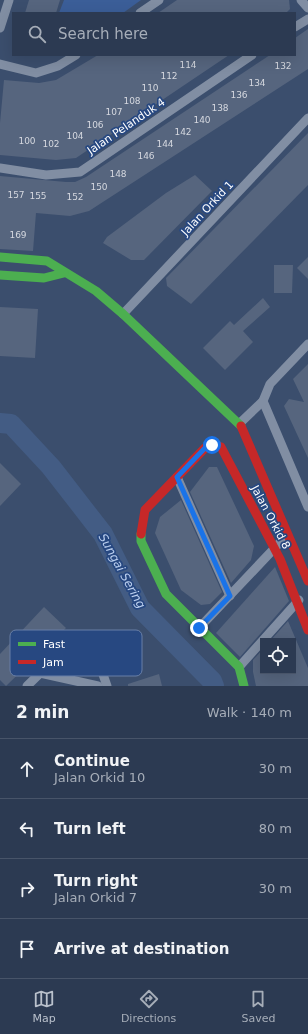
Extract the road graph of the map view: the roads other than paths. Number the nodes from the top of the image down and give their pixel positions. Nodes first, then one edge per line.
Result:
1 (9, 0) edge
2 (160, 0) edge
3 (301, 0) edge
4 (308, 8) edge
5 (142, 12) edge
6 (308, 19) edge
7 (296, 26) edge
8 (0, 28) edge
9 (74, 56) edge
10 (251, 56) edge
11 (0, 64) edge
12 (308, 118) edge
13 (0, 168) edge
14 (0, 257) edge
15 (64, 273) junction
16 (0, 275) edge
17 (123, 314) junction
18 (308, 344) edge
19 (263, 401) junction
20 (240, 423) junction
21 (177, 477) junction
22 (308, 507) edge
23 (287, 535) junction
24 (274, 548) junction
25 (308, 581) edge
26 (230, 596) junction
27 (299, 600) junction
28 (199, 628) junction
29 (308, 630) edge
30 (239, 667) junction
31 (37, 676) edge
32 (53, 676) edge
33 (104, 676) edge
34 (27, 686) edge
35 (98, 686) edge
36 (107, 686) edge
37 (244, 686) edge

1 - 8 street
2 - 5 street
3 - 4 street
6 - 7 street
9 - 11 street
10 - 13 street, Jalan Pelanduk 4
12 - 17 street, Jalan Orkid 1
14 - 15 street
15 - 16 street
15 - 17 street
17 - 20 street
18 - 19 street
19 - 20 street
19 - 22 street
20 - 23 street
21 - 24 street, Jalan Orkid 8
21 - 26 street
21 - 28 street
23 - 24 street
23 - 25 street
24 - 26 street
24 - 27 street, Jalan Orkid 8
26 - 28 street
27 - 29 street, Jalan Orkid 8
27 - 30 street
28 - 30 street
30 - 37 street
31 - 34 street
32 - 35 street
33 - 36 street

